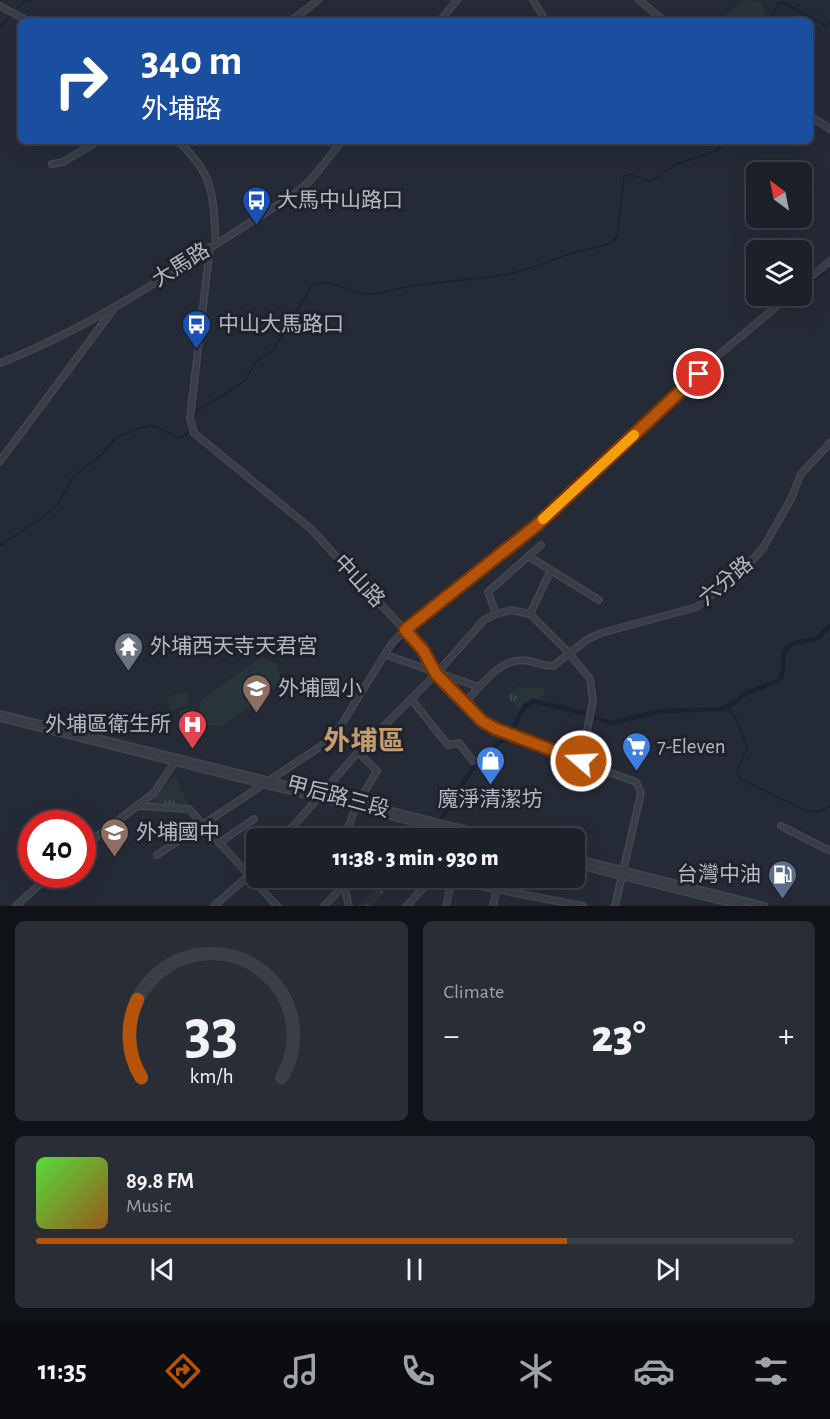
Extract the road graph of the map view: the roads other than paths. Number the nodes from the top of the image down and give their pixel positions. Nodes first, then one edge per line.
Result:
1 (318, 0) edge
2 (457, 0) edge
3 (533, 0) edge
4 (639, 0) edge
5 (0, 6) edge
6 (22, 18) edge
7 (295, 18) edge
8 (442, 18) edge
9 (544, 18) edge
10 (660, 18) edge
11 (813, 118) edge
12 (830, 129) edge
13 (93, 144) edge
14 (181, 144) edge
15 (340, 144) edge
16 (52, 164) dead end
17 (216, 243) junction
18 (210, 247) junction
19 (830, 261) edge
20 (812, 276) edge
21 (777, 306) edge
22 (114, 308) junction
23 (0, 363) edge
24 (830, 443) edge
25 (0, 461) edge
26 (541, 545) dead end
27 (528, 556) junction
28 (551, 570) junction
29 (599, 600) dead end
30 (496, 614) junction
31 (530, 614) junction
32 (405, 630) junction
33 (569, 653) junction
34 (386, 655) junction
35 (436, 674) junction
36 (479, 687) junction
37 (411, 699) junction
38 (464, 704) junction
39 (0, 716) edge
40 (358, 752) junction
41 (176, 759) junction
42 (473, 760) dead end
43 (581, 761) junction
44 (273, 780) junction
45 (265, 785) junction
46 (319, 796) junction
47 (357, 805) junction
48 (137, 806) junction
49 (254, 819) dead end
50 (205, 824) junction
51 (781, 826) dead end
52 (291, 828) edge
53 (348, 828) edge
54 (441, 828) edge
55 (457, 828) edge
56 (96, 837) edge
57 (219, 843) junction
58 (830, 851) edge
59 (157, 855) dead end
60 (585, 861) edge
61 (585, 866) edge
62 (246, 871) edge
63 (622, 873) junction
64 (246, 880) edge
65 (36, 888) edge
66 (262, 888) edge
67 (341, 888) edge
68 (344, 888) edge
69 (423, 888) edge
70 (450, 888) edge
71 (497, 888) joint
72 (542, 898) junction
73 (16, 906) edge
74 (214, 906) edge
75 (278, 906) edge
76 (324, 906) edge
77 (349, 906) edge
78 (407, 906) edge
79 (446, 906) edge
80 (493, 906) edge
81 (540, 906) edge
82 (583, 906) edge
83 (615, 906) edge
84 (742, 906) edge
85 (764, 906) edge

1 - 7 street
2 - 8 street
3 - 9 street
4 - 10 street
5 - 6 street
11 - 12 street
13 - 16 street
14 - 17 street
15 - 17 street, 大馬路
17 - 18 street, 大馬路
18 - 22 street, 大馬路
18 - 32 street, 中山路
19 - 20 street
21 - 32 street
22 - 23 street, 大馬路
22 - 25 street
24 - 33 street, 六分路
26 - 27 street
27 - 28 street
27 - 30 street
28 - 29 street
28 - 31 street
30 - 31 street
30 - 35 street
31 - 33 street
32 - 34 street
32 - 35 street, 中山路
33 - 36 street, 六分路
33 - 43 street
34 - 35 street
34 - 44 street
35 - 36 street
35 - 37 street
35 - 38 street, 中山路
36 - 38 street, 六分路
37 - 40 street
37 - 42 street
38 - 43 street, 中山路
39 - 41 street
40 - 46 street
40 - 47 street
41 - 44 street, 甲后路三段
41 - 45 street, 甲后路三段
41 - 48 street
43 - 63 street, 中山路
44 - 45 street
44 - 46 street, 甲后路三段
45 - 46 street, 甲后路三段
45 - 50 street
46 - 47 street, 甲后路三段
46 - 52 street
47 - 53 street
47 - 54 street, 甲后路三段
47 - 55 street, 甲后路三段
48 - 50 street
48 - 56 street
49 - 57 street
50 - 57 street
50 - 59 street
51 - 58 street
57 - 62 street
60 - 63 street
61 - 63 street
63 - 83 street, 中山路
63 - 84 street
63 - 85 street
64 - 74 street
65 - 73 street
66 - 75 street
67 - 76 street
68 - 77 street
69 - 78 street
70 - 79 street
71 - 72 street
71 - 80 street
72 - 81 street
72 - 82 street

